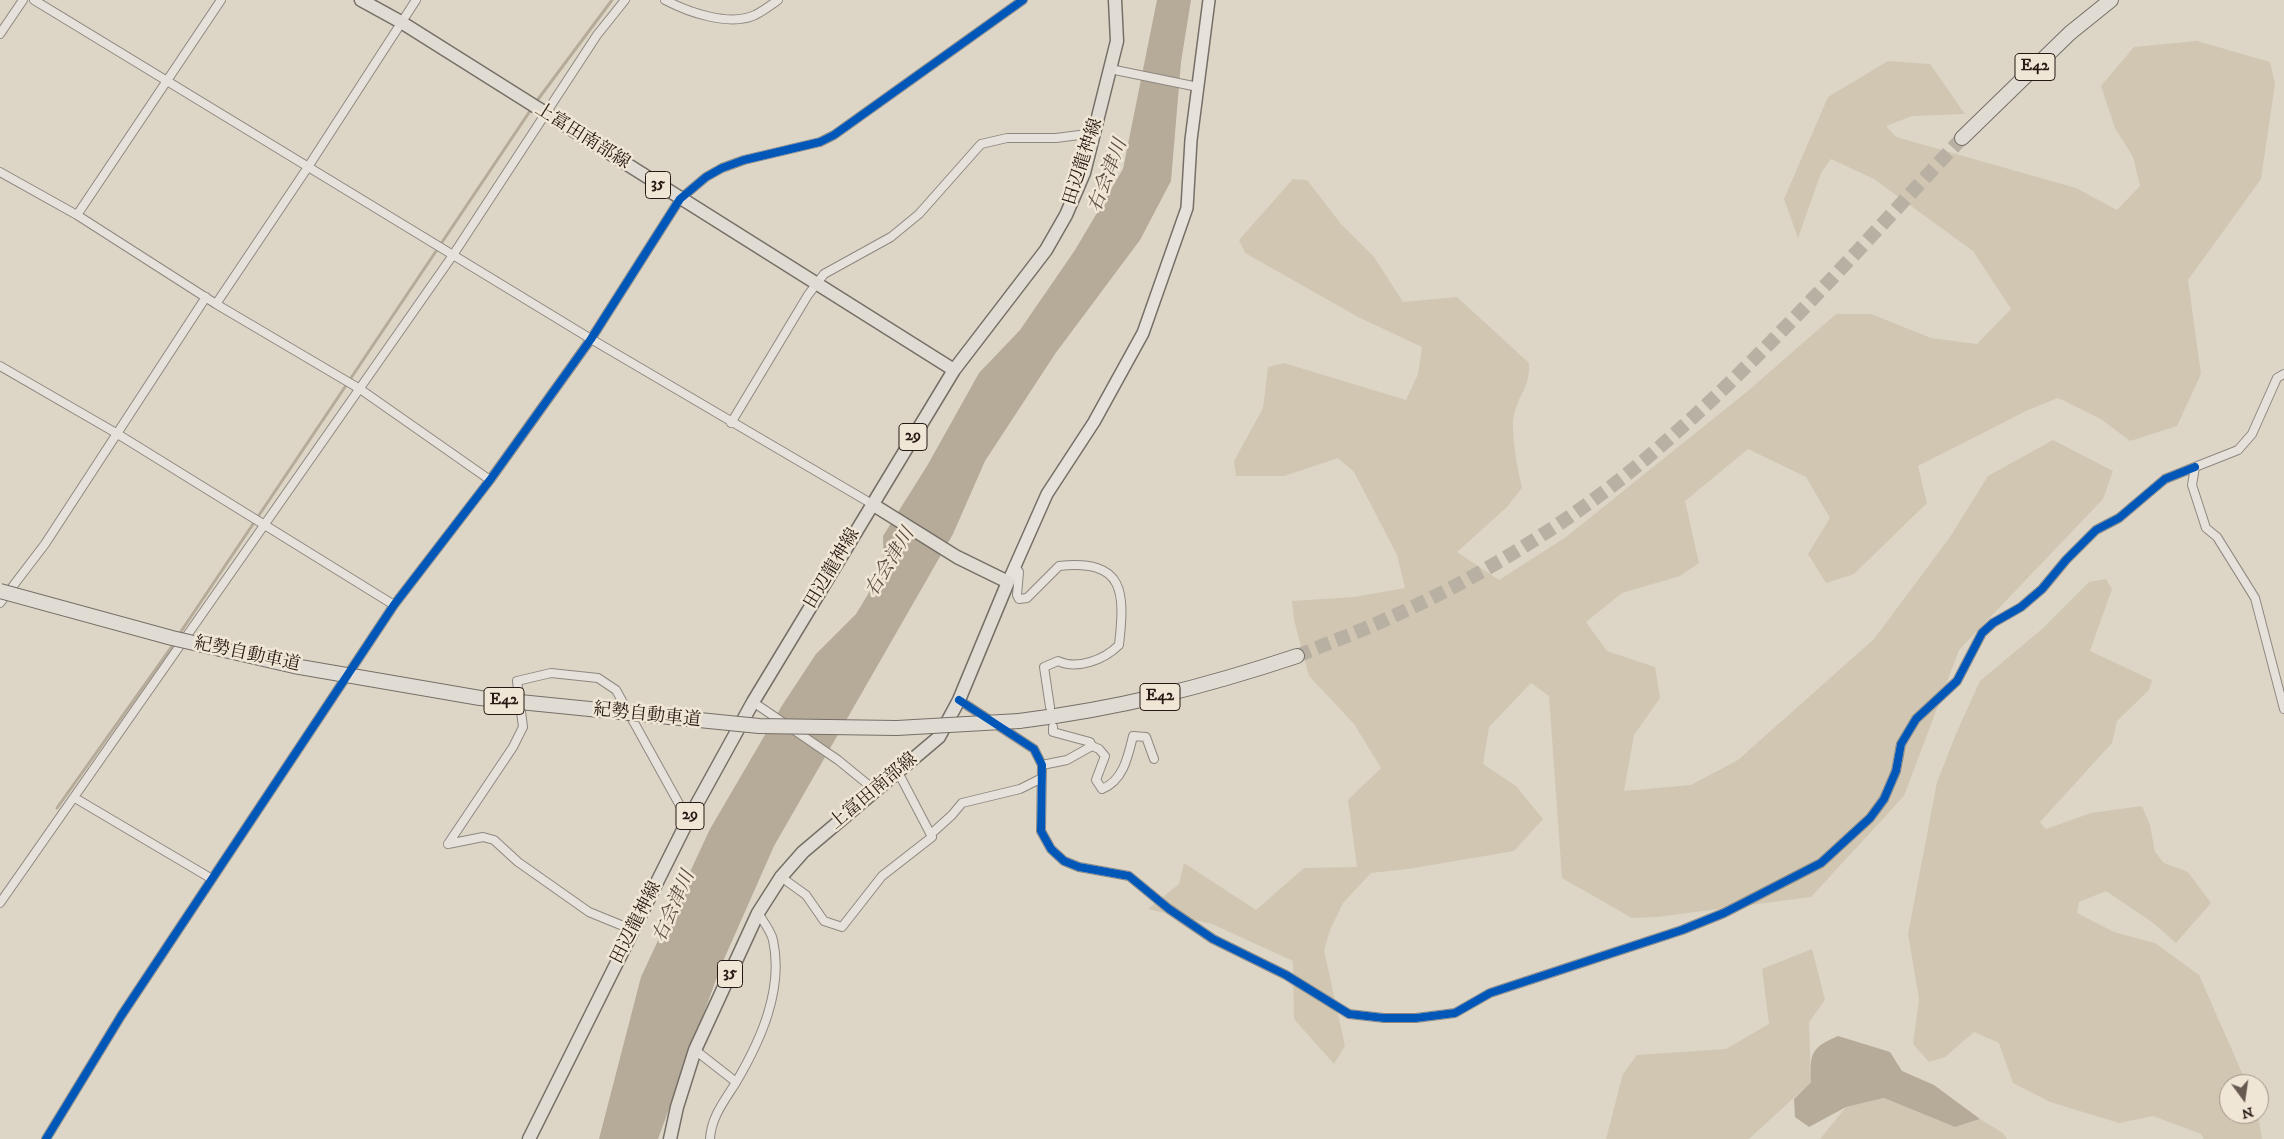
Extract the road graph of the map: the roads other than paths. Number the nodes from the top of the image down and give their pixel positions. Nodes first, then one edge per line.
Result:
1 (23, 0) edge
2 (34, 0) edge
3 (221, 0) edge
4 (361, 0) edge
5 (416, 0) edge
6 (625, 0) edge
7 (665, 0) edge
8 (778, 0) edge
9 (1024, 0) edge
10 (1116, 0) edge
11 (2111, 0) edge
12 (1211, 3) edge
13 (401, 22) junction
14 (0, 34) edge
15 (1114, 70) junction
16 (167, 80) junction
17 (1196, 86) junction
18 (545, 114) junction
19 (1095, 133) junction
20 (1962, 138) tunnel mouth
21 (308, 167) junction
22 (0, 172) edge
23 (680, 199) junction
24 (77, 215) junction
25 (453, 255) junction
26 (818, 284) junction
27 (206, 298) junction
28 (216, 304) junction
29 (591, 339) junction
30 (0, 366) edge
31 (954, 370) junction
32 (2284, 374) edge
33 (360, 389) junction
34 (731, 422) junction
35 (116, 433) junction
36 (2195, 467) junction
37 (490, 480) junction
38 (876, 507) junction
39 (265, 525) junction
40 (1014, 565) junction
41 (1008, 582) junction
42 (0, 591) edge
43 (0, 602) edge
44 (394, 605) junction
45 (1298, 656) tunnel mouth
46 (959, 700) junction
47 (753, 702) junction
48 (1050, 707) dead end
49 (2284, 709) edge
50 (1053, 727) dead end
51 (1092, 746) junction
52 (1154, 759) dead end
53 (1042, 765) junction
54 (898, 772) junction
55 (1042, 778) junction
56 (876, 791) junction
57 (75, 798) junction
58 (688, 820) junction
59 (931, 834) junction
60 (781, 877) junction
61 (212, 879) junction
62 (0, 903) edge
63 (758, 913) junction
64 (633, 930) junction
65 (695, 1050) junction
66 (736, 1082) junction
67 (671, 1137) edge
68 (46, 1139) edge
69 (529, 1139) edge
70 (710, 1139) edge

1 - 14 street
2 - 16 street
3 - 16 street
4 - 13 main road, 上富田南部線 / 35
5 - 13 street
6 - 18 street
7 - 8 street
9 - 23 street
10 - 15 main road, 田辺龍神線 / 29
11 - 20 highway, E42
12 - 17 street
13 - 18 main road, 上富田南部線 / 35
13 - 21 street
15 - 17 street
15 - 19 main road, 田辺龍神線 / 29
16 - 21 street
16 - 24 street
17 - 40 street
18 - 23 main road, 上富田南部線 / 35
18 - 25 street
19 - 26 street
19 - 31 main road, 田辺龍神線 / 29
21 - 25 street
21 - 28 street
22 - 24 street
23 - 26 main road, 上富田南部線 / 35
23 - 29 street
24 - 27 street
25 - 29 street
25 - 33 street
26 - 31 main road, 上富田南部線 / 35
26 - 34 street
27 - 28 street
27 - 35 street
28 - 33 street
29 - 34 street
29 - 37 street
30 - 35 street
31 - 38 main road, 田辺龍神線 / 29
32 - 36 street
33 - 37 street
33 - 39 street
34 - 38 street
35 - 39 street
35 - 43 street
36 - 49 street
36 - 55 street
37 - 44 street
38 - 41 main road
38 - 47 main road, 田辺龍神線 / 29
39 - 44 street
39 - 57 street
40 - 41 street
40 - 48 street
41 - 46 main road, 上富田南部線 / 35
42 - 45 highway, 紀勢自動車道 / E42, bridge
44 - 61 street
46 - 53 street
46 - 54 main road, 上富田南部線 / 35
47 - 56 street, bridge
47 - 58 main road, 田辺龍神線 / 29
50 - 51 street
51 - 52 street
51 - 53 street
53 - 55 street
54 - 56 main road, 上富田南部線 / 35
54 - 59 street
55 - 59 street
56 - 60 main road, 上富田南部線 / 35
57 - 61 street
57 - 62 street
58 - 64 main road, 田辺龍神線 / 29
58 - 64 street
59 - 60 street
60 - 63 main road, 上富田南部線 / 35
61 - 68 street
63 - 65 main road, 上富田南部線 / 35
63 - 66 street
64 - 69 main road, 田辺龍神線 / 29
65 - 66 street
65 - 67 main road, 上富田南部線 / 35
66 - 70 street

